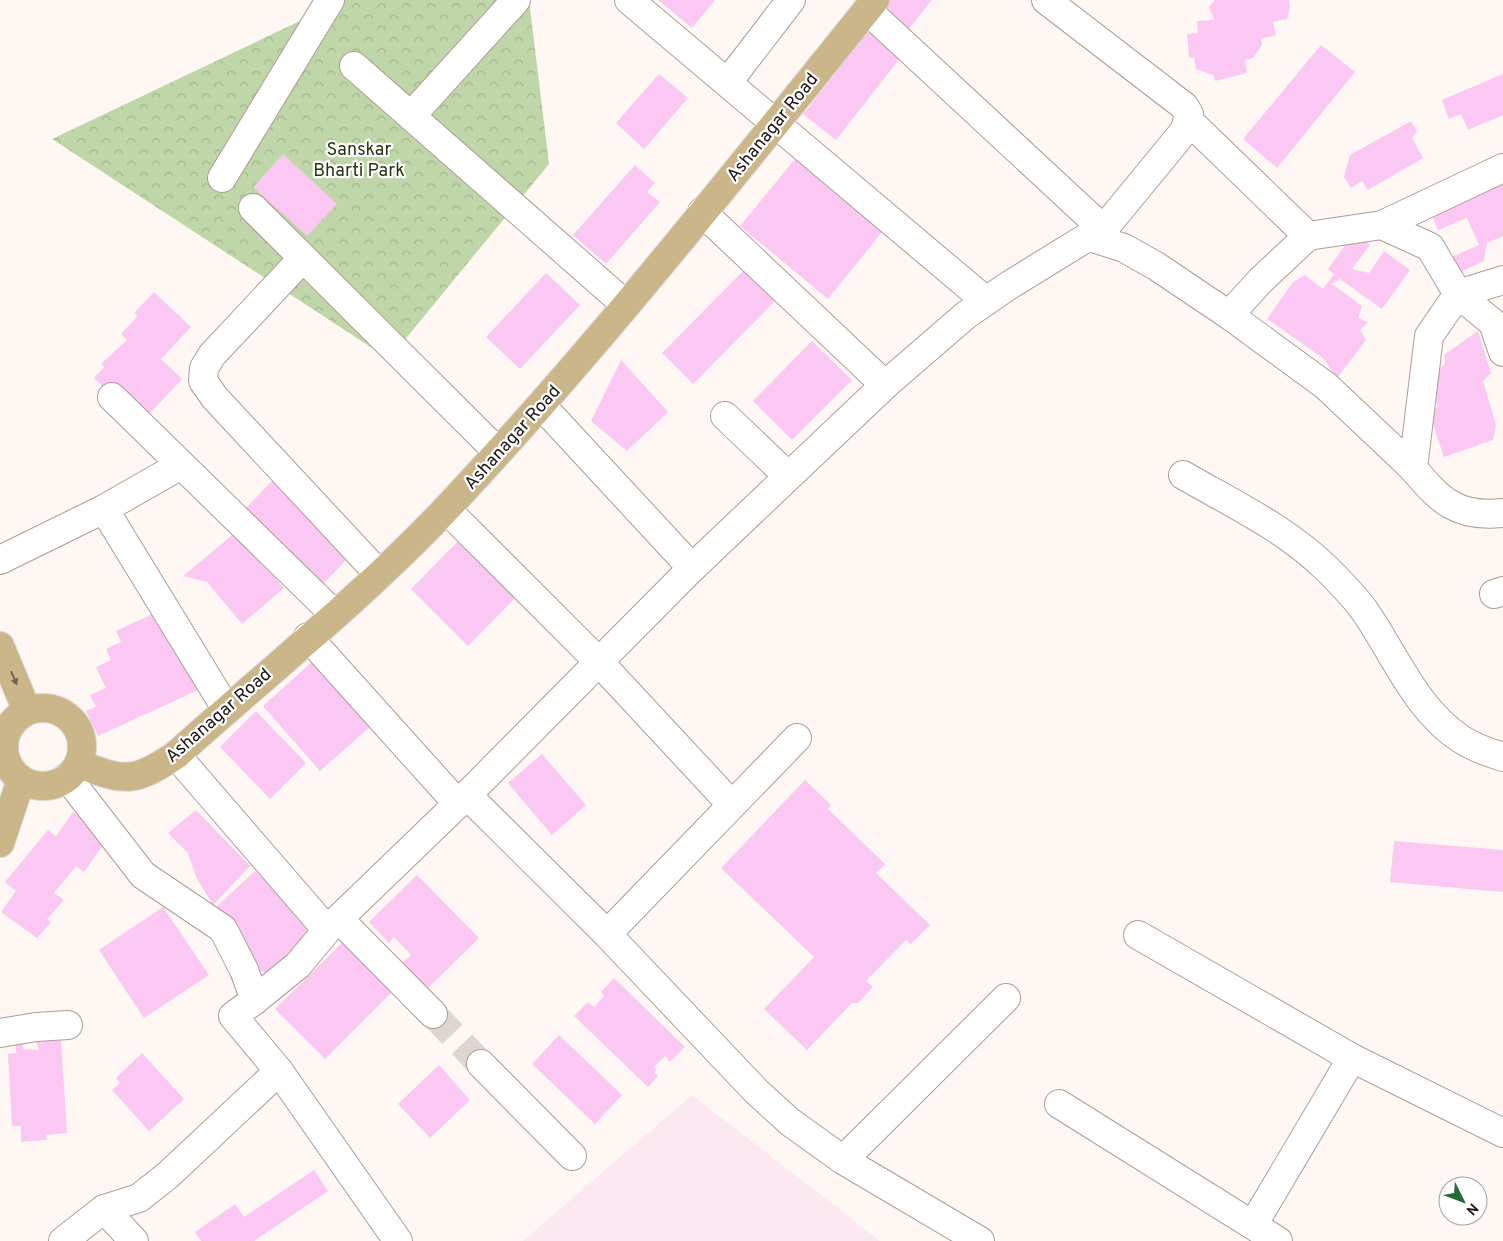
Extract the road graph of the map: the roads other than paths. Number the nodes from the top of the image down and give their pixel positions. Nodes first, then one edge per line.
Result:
1 (516, 0) edge
2 (630, 0) edge
3 (791, 0) edge
4 (1046, 0) edge
5 (319, 4) edge
6 (871, 5) edge
7 (354, 66) dead end
8 (728, 82) junction
9 (411, 116) junction
10 (1188, 121) junction
11 (775, 123) junction
12 (1503, 168) edge
13 (222, 178) dead end
14 (253, 208) dead end
15 (702, 212) junction
16 (1382, 225) junction
17 (1096, 233) junction
18 (1308, 236) junction
19 (302, 259) junction
20 (1503, 280) edge
21 (1458, 294) junction
22 (986, 301) junction
23 (626, 305) junction
24 (1229, 315) junction
25 (1503, 352) edge
26 (885, 385) junction
27 (112, 397) dead end
28 (541, 405) junction
29 (725, 416) dead end
30 (498, 452) junction
31 (181, 465) junction
32 (1413, 468) junction
33 (1183, 475) dead end
34 (788, 476) junction
35 (104, 509) junction
36 (446, 509) junction
37 (1503, 513) edge
38 (0, 560) edge
39 (692, 568) junction
40 (379, 574) junction
41 (334, 614) junction
42 (308, 638) junction
43 (0, 646) edge
44 (599, 662) junction
45 (227, 710) junction
46 (12, 715) edge
47 (797, 738) dead end
48 (176, 755) junction
49 (1503, 757) edge
50 (73, 770) junction
51 (17, 776) junction
52 (462, 799) junction
53 (0, 800) edge
54 (732, 805) junction
55 (0, 843) edge
56 (333, 924) junction
57 (607, 934) junction
58 (1138, 935) dead end
59 (1006, 998) dead end
60 (255, 1000) junction
61 (433, 1014) tunnel mouth
62 (68, 1025) dead end
63 (0, 1033) edge
64 (1352, 1058) junction
65 (481, 1064) tunnel mouth
66 (279, 1071) junction
67 (1059, 1104) dead end
68 (1503, 1132) edge
69 (572, 1156) dead end
70 (843, 1160) junction
71 (104, 1209) junction
72 (1253, 1226) junction
73 (63, 1241) edge
74 (134, 1241) edge
75 (398, 1241) edge
76 (980, 1241) edge
77 (1278, 1241) edge

1 - 9 street
2 - 8 street
3 - 8 street
4 - 10 street
5 - 13 street
6 - 11 main road, Ashanagar Road
6 - 17 street
7 - 9 street
8 - 11 street
9 - 23 street
10 - 17 street
10 - 18 street
11 - 15 main road, Ashanagar Road
11 - 22 street
12 - 16 street
14 - 19 street
15 - 23 main road, Ashanagar Road
15 - 26 street
16 - 18 street
16 - 21 street
17 - 22 street
17 - 24 street
18 - 24 street
19 - 30 street
19 - 40 street
20 - 21 street
21 - 25 street
21 - 32 street
22 - 26 street
23 - 28 main road, Ashanagar Road
24 - 32 street
26 - 34 street
27 - 31 street
28 - 30 main road, Ashanagar Road
28 - 39 street
29 - 34 street
30 - 36 main road, Ashanagar Road
31 - 35 street
31 - 41 street
32 - 37 street
33 - 49 street
34 - 39 street
35 - 38 street
35 - 45 street
36 - 40 main road, Ashanagar Road
36 - 44 street
39 - 44 street
40 - 41 main road, Ashanagar Road
41 - 42 main road, Ashanagar Road
42 - 45 main road, Ashanagar Road
42 - 52 street
43 -> 46 main road
44 - 52 street
44 - 54 street
45 - 48 main road, Ashanagar Road
46 - 50 main road
46 - 51 main road
47 - 54 street
48 - 50 main road, Ashanagar Road
48 - 56 street
50 - 51 main road
50 - 60 street
51 - 53 main road
51 - 55 main road
52 - 56 street
52 - 57 street
54 - 57 street
56 - 60 street
56 - 61 street
57 - 70 street
58 - 64 street
59 - 70 street
60 - 66 street
62 - 63 street
64 - 68 street
64 - 72 street
65 - 69 street
66 - 71 street
66 - 75 street
67 - 72 street
70 - 76 street
71 - 73 street
71 - 74 street
72 - 77 street

